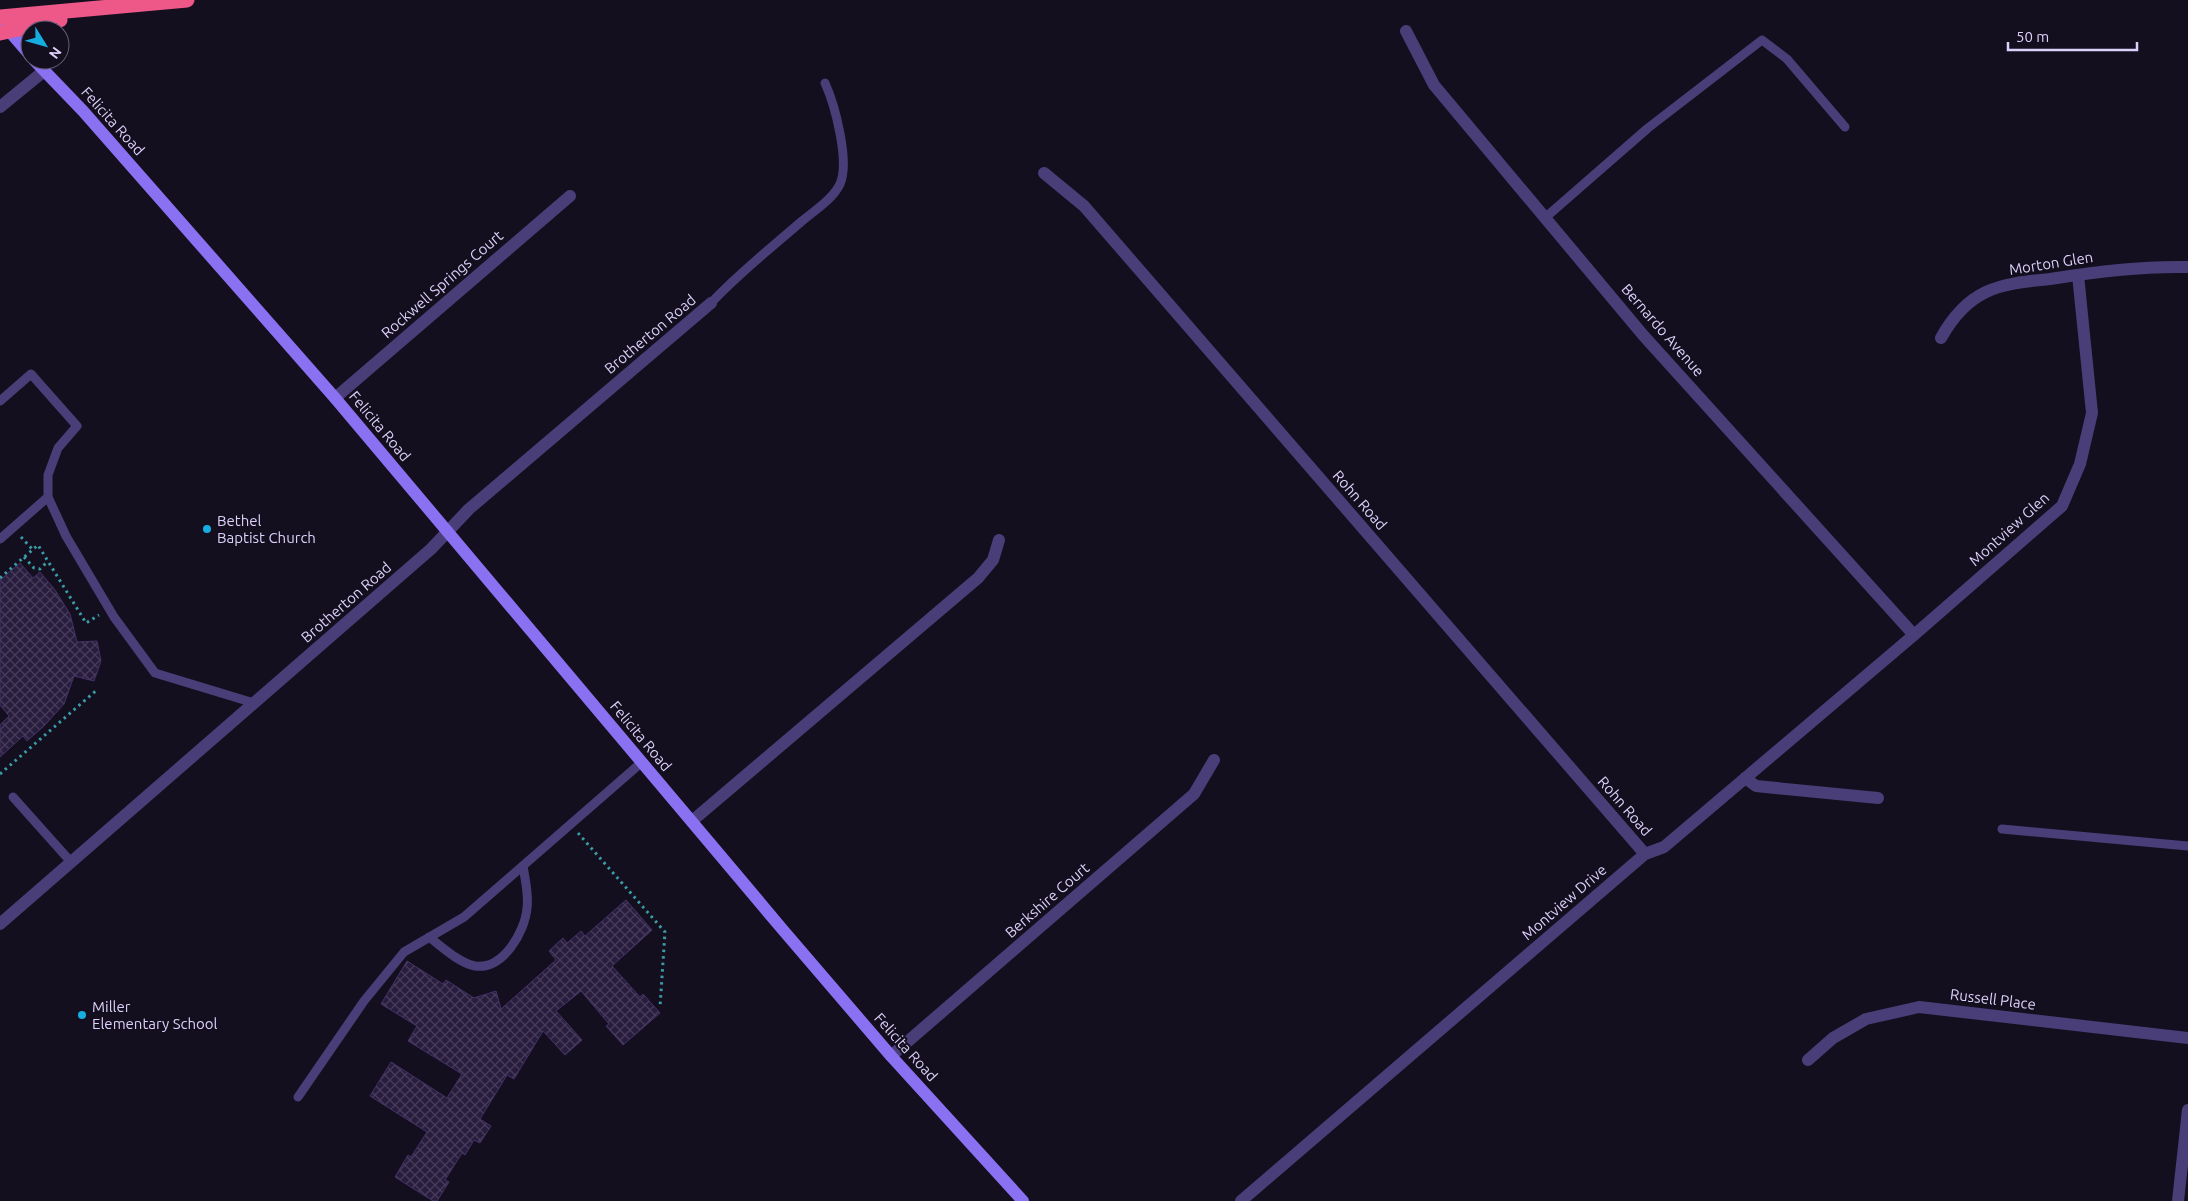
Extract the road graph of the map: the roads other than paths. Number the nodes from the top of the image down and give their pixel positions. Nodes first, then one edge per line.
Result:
1 (187, 0) edge
2 (120, 7) junction
3 (0, 18) edge
4 (1406, 31) dead end
5 (0, 33) edge
6 (20, 43) edge
7 (44, 71) joint
8 (825, 83) dead end
9 (0, 107) edge
10 (1845, 127) dead end
11 (1044, 173) dead end
12 (570, 196) dead end
13 (1546, 217) junction
14 (2188, 267) edge
15 (2078, 275) junction
16 (712, 303) joint
17 (1941, 338) dead end
18 (335, 398) junction
19 (0, 401) edge
20 (48, 497) junction
21 (447, 532) junction
22 (0, 538) edge
23 (999, 540) dead end
24 (1914, 635) junction
25 (254, 703) junction
26 (1214, 760) dead end
27 (642, 762) junction
28 (1745, 778) junction
29 (13, 797) dead end
30 (1878, 798) dead end
31 (692, 821) junction
32 (2002, 829) dead end
33 (2188, 846) edge
34 (1645, 854) junction
35 (71, 862) junction
36 (523, 866) junction
37 (0, 924) edge
38 (429, 937) junction
39 (2188, 1038) edge
40 (892, 1056) junction
41 (1808, 1060) dead end
42 (298, 1097) dead end
43 (2188, 1110) edge
44 (2184, 1179) edge
45 (1022, 1201) edge
46 (1241, 1201) edge
47 (2178, 1201) edge

1 - 2 highway
2 - 3 highway
2 - 5 highway
3 - 6 main road
4 - 13 street, Bernardo Avenue
7 - 9 street
7 - 18 main road, Felicita Road
8 - 16 lane
10 - 13 lane
11 - 34 street, Rohn Road
12 - 18 street, Rockwell Springs Court
13 - 24 street, Bernardo Avenue
14 - 15 street, Morton Glen
15 - 17 street, Morton Glen
15 - 24 street, Montview Glen
16 - 21 street, Brotherton Road
18 - 21 main road, Felicita Road
19 - 20 lane
20 - 22 lane
20 - 25 lane
21 - 25 street, Brotherton Road
21 - 27 main road, Felicita Road
23 - 31 street
24 - 28 street, Montview Drive
25 - 35 street, Brotherton Road
26 - 40 street, Berkshire Court
27 - 31 main road, Felicita Road
27 - 36 lane
28 - 30 street
28 - 34 street, Montview Drive
29 - 35 lane
31 - 40 main road, Felicita Road
32 - 33 lane
34 - 46 street, Montview Drive
35 - 37 street, Brotherton Road
36 - 38 lane
36 - 38 lane
38 - 42 lane
39 - 41 street, Russell Place
40 - 45 main road, Felicita Road
43 - 44 street
44 - 47 street

